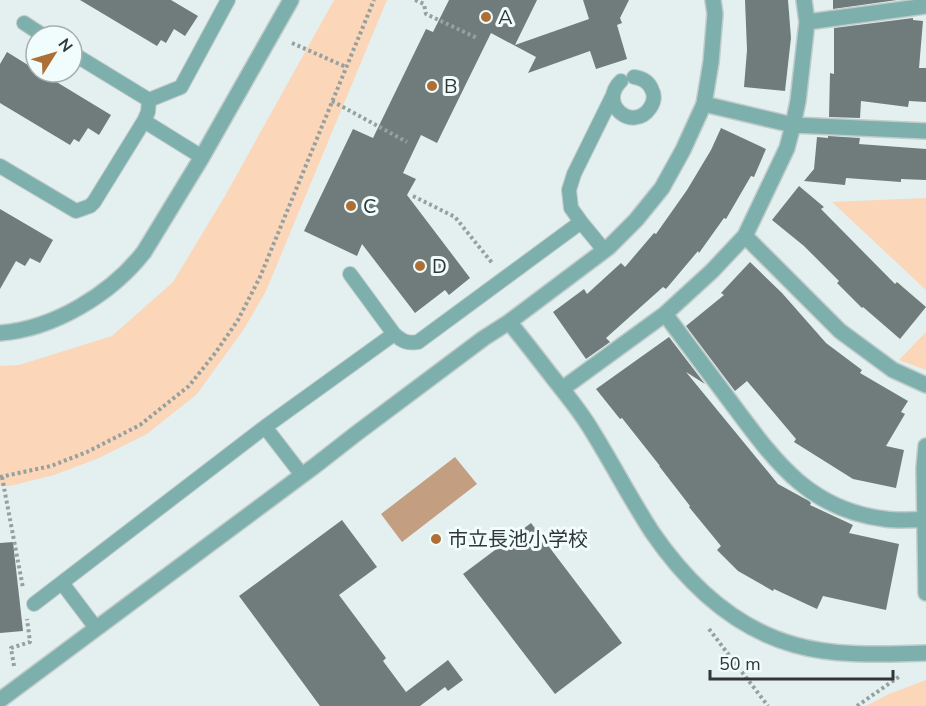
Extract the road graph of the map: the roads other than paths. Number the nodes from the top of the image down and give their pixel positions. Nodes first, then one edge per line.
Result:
1 (228, 0) edge
2 (291, 0) edge
3 (714, 0) edge
4 (804, 0) edge
5 (926, 6) edge
6 (807, 22) junction
7 (84, 60) edge
8 (612, 97) junction
9 (149, 100) junction
10 (704, 104) junction
11 (144, 121) junction
12 (793, 125) junction
13 (926, 131) edge
14 (202, 157) junction
15 (0, 166) edge
16 (581, 222) junction
17 (745, 236) junction
18 (604, 250) junction
19 (350, 274) dead end
20 (665, 314) junction
21 (509, 322) junction
22 (0, 333) edge
23 (394, 334) junction
24 (926, 385) edge
25 (562, 389) junction
26 (265, 427) junction
27 (926, 446) edge
28 (302, 475) junction
29 (925, 519) edge
30 (62, 583) junction
31 (926, 593) edge
32 (34, 604) dead end
33 (96, 628) junction
34 (926, 653) edge
35 (0, 700) edge

1 - 9 lane
2 - 14 street
3 - 10 street
4 - 6 street
5 - 6 street
6 - 12 street
7 - 9 lane
8 - 8 lane
8 - 16 lane
9 - 11 lane
10 - 12 street
10 - 18 street
11 - 14 lane
11 - 15 lane
12 - 13 street
12 - 17 street
14 - 22 street
16 - 18 lane
16 - 23 lane
17 - 20 street
17 - 24 street
18 - 21 street
19 - 23 lane
20 - 25 street
20 - 29 street
21 - 25 street
21 - 28 street
23 - 26 lane
25 - 34 street
26 - 28 lane
26 - 30 lane
27 - 29 street
28 - 33 street
29 - 31 street
30 - 32 lane
30 - 33 lane
33 - 35 street

